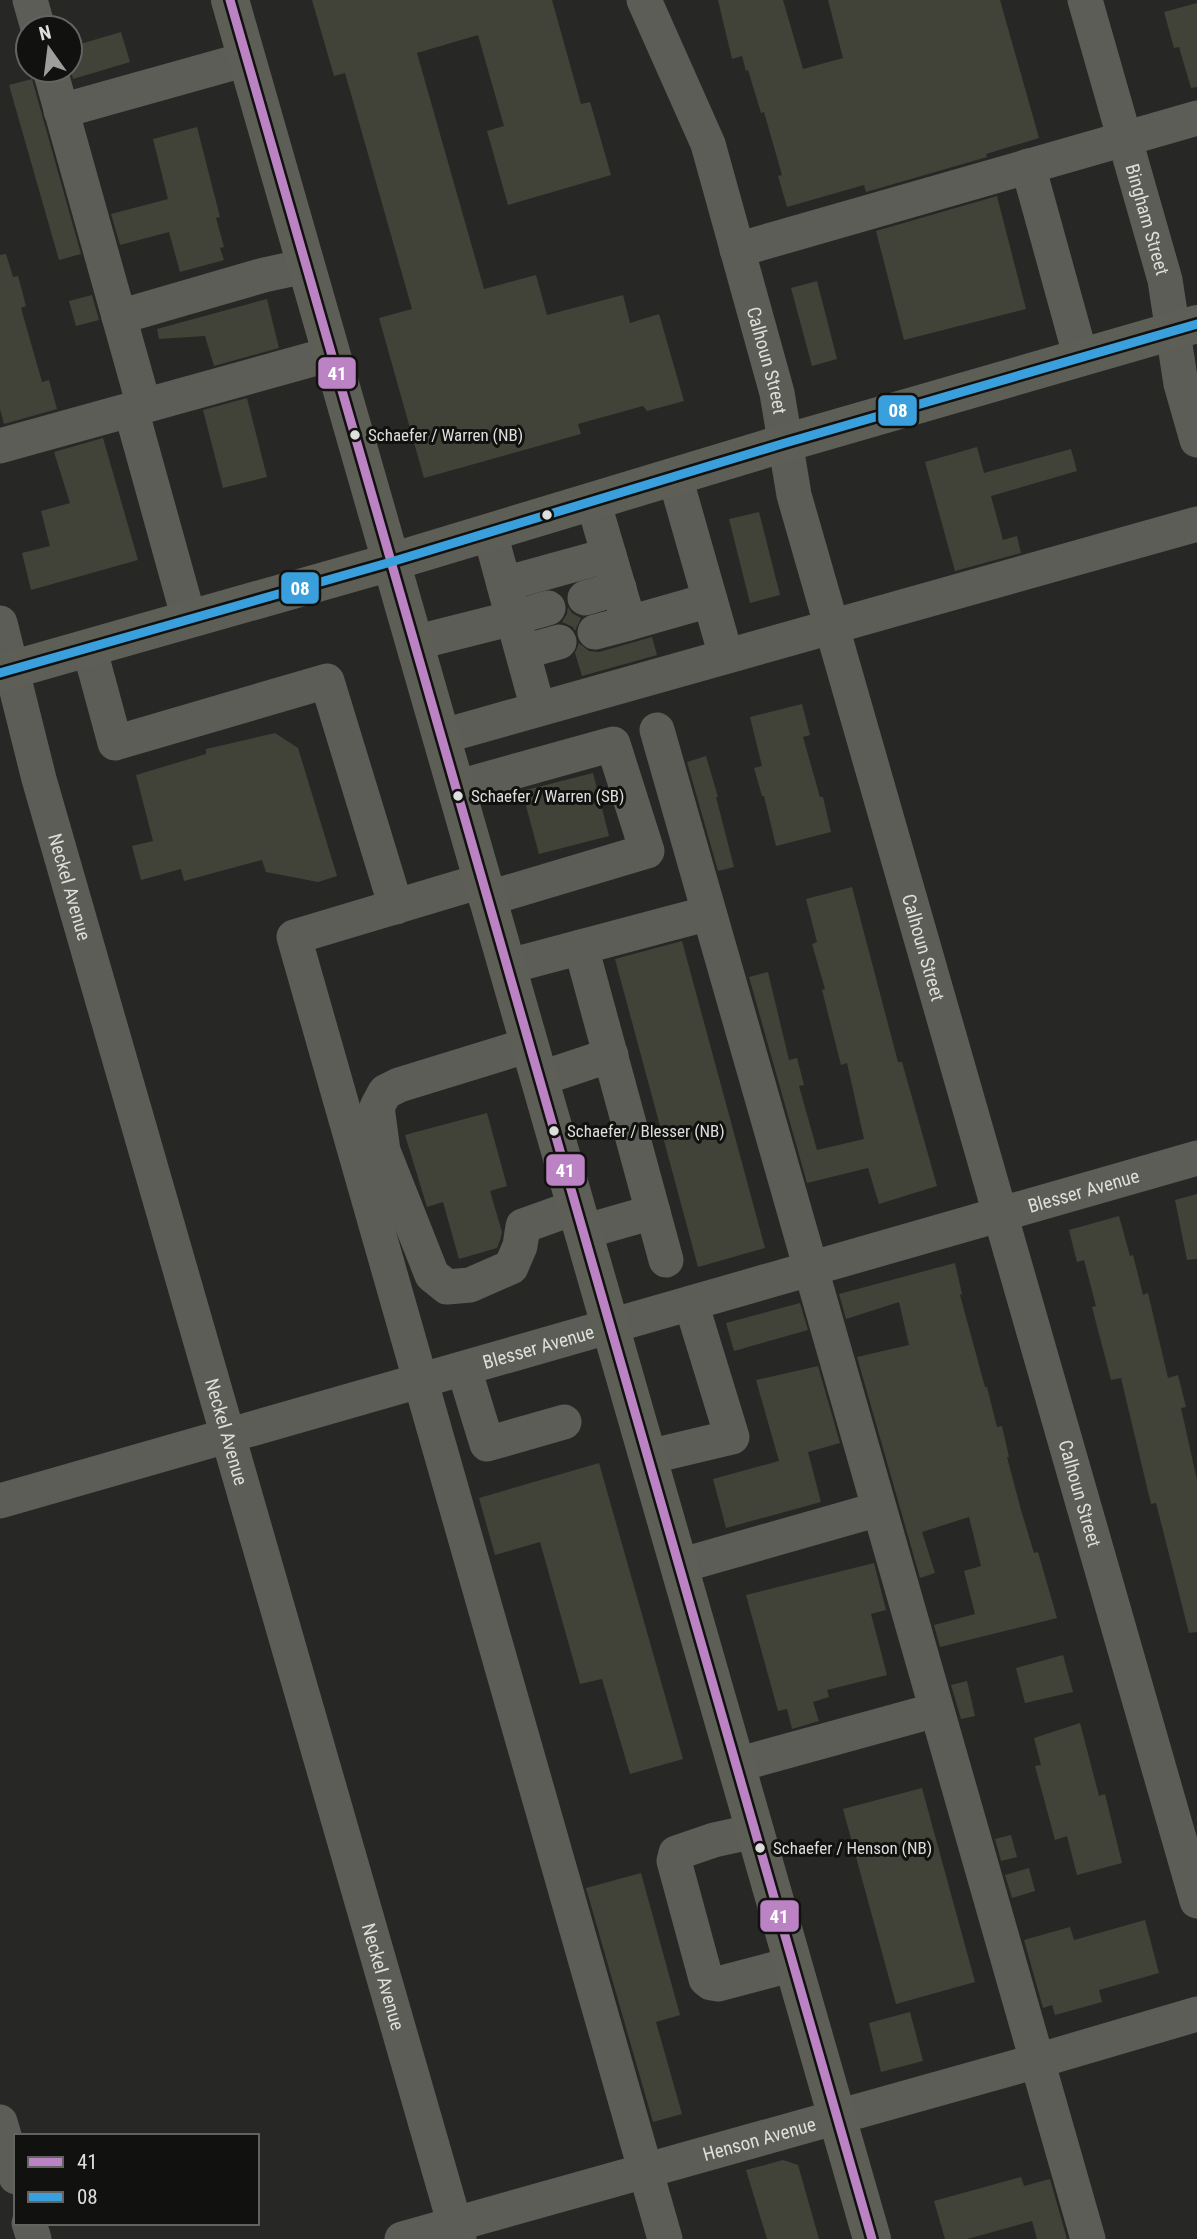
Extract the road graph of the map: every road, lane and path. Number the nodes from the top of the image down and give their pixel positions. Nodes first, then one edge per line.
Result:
1 (230, 0) edge
2 (644, 0) edge
3 (1085, 0) edge
4 (247, 59) junction
5 (54, 84) edge
6 (61, 111) junction
7 (1197, 118) edge
8 (1125, 138) junction
9 (1028, 166) junction
10 (737, 250) junction
11 (306, 266) junction
12 (119, 317) junction
13 (1184, 328) edge
14 (331, 354) junction
15 (1081, 358) junction
16 (137, 408) junction
17 (1197, 440) edge
18 (785, 443) junction
19 (0, 446) edge
20 (675, 477) junction
21 (593, 501) junction
22 (1197, 524) edge
23 (490, 533) junction
24 (609, 555) junction
25 (391, 562) junction
26 (504, 584) junction
27 (619, 588) junction
28 (585, 598) dead end
29 (710, 600) junction
30 (548, 608) dead end
31 (513, 618) junction
32 (189, 619) junction
33 (629, 622) junction
34 (0, 623) edge
35 (832, 626) junction
36 (595, 632) dead end
37 (558, 642) dead end
38 (414, 643) junction
39 (89, 647) junction
40 (523, 652) junction
41 (726, 656) junction
42 (6, 671) edge
43 (599, 692) junction
44 (538, 709) junction
45 (657, 730) dead end
46 (440, 737) junction
47 (613, 744) junction
48 (454, 788) junction
49 (484, 890) junction
50 (396, 907) junction
51 (709, 913) junction
52 (581, 947) junction
53 (506, 968) junction
54 (611, 1055) junction
55 (534, 1062) junction
56 (1197, 1158) edge
57 (653, 1212) junction
58 (1001, 1214) junction
59 (579, 1219) junction
60 (666, 1260) dead end
61 (811, 1269) junction
62 (691, 1303) junction
63 (610, 1326) junction
64 (464, 1368) junction
65 (420, 1381) junction
66 (564, 1422) dead end
67 (229, 1436) junction
68 (648, 1457) junction
69 (0, 1500) edge
70 (879, 1509) junction
71 (679, 1566) junction
72 (936, 1710) junction
73 (736, 1765) junction
74 (755, 1831) junction
75 (1197, 1901) edge
76 (794, 1964) junction
77 (1197, 2014) edge
78 (1037, 2061) junction
79 (838, 2118) junction
80 (0, 2122) edge
81 (14, 2170) edge
82 (645, 2171) junction
83 (457, 2232) edge
84 (402, 2239) edge
85 (665, 2239) edge
86 (872, 2239) edge
87 (1088, 2239) edge

1 - 4 main road
2 - 10 street, Calhoun Street
3 - 8 street, Bingham Street
4 - 6 street
4 - 11 main road
5 - 6 street
6 - 12 street
7 - 8 street
8 - 9 street
8 - 13 street, Bingham Street
9 - 10 street
9 - 15 street
10 - 18 street, Calhoun Street
11 - 12 street
11 - 14 main road
12 - 16 street
13 - 15 main road
13 - 17 street, Bingham Street
14 - 16 street
14 - 25 main road
15 - 18 main road
16 - 19 street
16 - 32 street
18 - 20 main road
18 - 35 street, Calhoun Street
20 - 21 main road
20 - 29 street
21 - 23 main road
21 - 24 street
22 - 35 street
23 - 25 main road
23 - 26 street
24 - 26 street
24 - 27 street
25 - 32 main road
25 - 38 main road
26 - 31 street
27 - 28 street
27 - 33 street
29 - 33 street
29 - 41 street
30 - 31 street
31 - 38 street
31 - 40 street
32 - 39 main road
33 - 36 street
34 - 42 street, Neckel Avenue
35 - 41 street
35 - 58 street, Calhoun Street
37 - 40 street
38 - 46 main road
39 - 42 main road
39 - 50 street
40 - 44 street
41 - 43 street
42 - 67 street, Neckel Avenue
43 - 44 street
43 - 47 street
44 - 46 street
45 - 51 street
46 - 48 main road
47 - 48 street
47 - 49 street
48 - 49 main road
49 - 50 street
49 - 53 main road
50 - 65 street
51 - 52 street
51 - 61 street
52 - 53 street
52 - 54 street
53 - 55 main road
54 - 55 street
54 - 57 street
55 - 59 main road
55 - 59 street
56 - 58 street, Blesser Avenue
57 - 59 street
57 - 60 street
58 - 61 street, Blesser Avenue
58 - 75 street, Calhoun Street
59 - 63 main road
61 - 62 street, Blesser Avenue
61 - 70 street
62 - 63 street, Blesser Avenue
62 - 68 street
63 - 64 street, Blesser Avenue
63 - 68 main road
64 - 65 street, Blesser Avenue
64 - 66 street
65 - 67 street, Blesser Avenue
65 - 82 street
67 - 69 street, Blesser Avenue
67 - 83 street, Neckel Avenue
68 - 71 main road
70 - 71 street
70 - 72 street
71 - 73 main road
72 - 73 street
72 - 78 street
73 - 74 main road
74 - 76 main road
74 - 76 street
76 - 79 main road
77 - 78 street, Henson Avenue
78 - 79 street, Henson Avenue
78 - 87 street
79 - 82 street, Henson Avenue
79 - 86 main road
80 - 81 street
82 - 83 street, Henson Avenue
82 - 85 street
83 - 84 street, Henson Avenue

